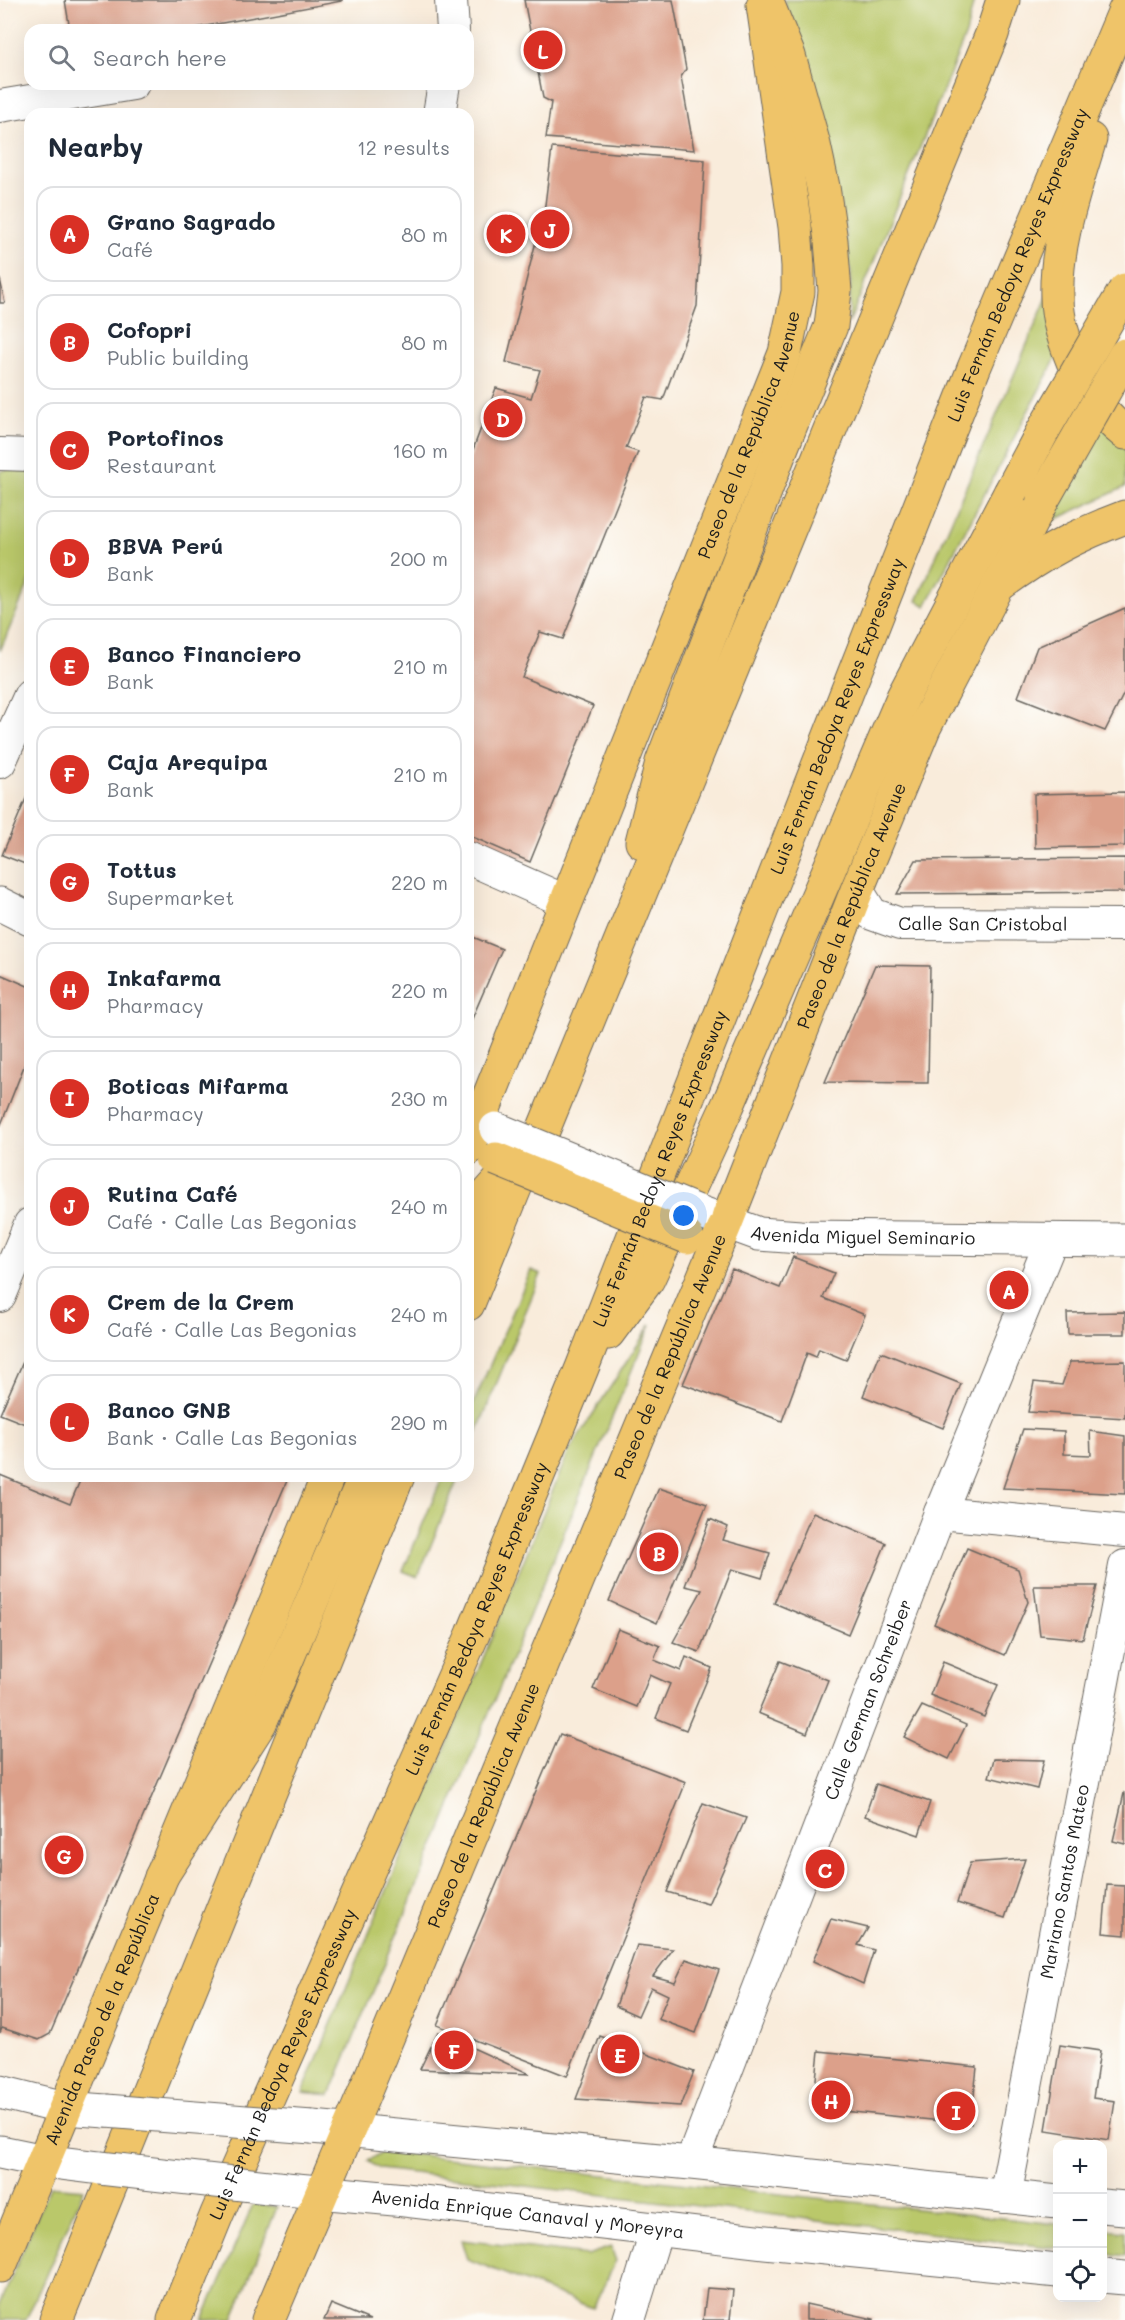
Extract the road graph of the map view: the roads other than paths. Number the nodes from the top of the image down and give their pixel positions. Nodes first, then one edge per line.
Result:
1 (451, 0) edge
2 (764, 0) edge
3 (1003, 0) edge
4 (1123, 18) edge
5 (453, 24) edge
6 (97, 90) edge
7 (443, 90) edge
8 (0, 106) edge
9 (440, 108) edge
10 (1125, 290) edge
11 (1125, 355) edge
12 (1125, 433) edge
13 (0, 454) edge
14 (24, 455) edge
15 (1125, 517) edge
16 (998, 586) junction
17 (24, 708) edge
18 (0, 762) edge
19 (474, 861) edge
20 (857, 890) junction
21 (565, 901) junction
22 (0, 904) edge
23 (631, 911) junction
24 (24, 916) edge
25 (1125, 925) edge
26 (542, 1133) junction
27 (479, 1140) edge
28 (474, 1221) edge
29 (726, 1223) junction
30 (692, 1224) junction
31 (24, 1238) edge
32 (1052, 1239) junction
33 (1125, 1240) edge
34 (704, 1274) junction
35 (474, 1289) edge
36 (0, 1296) edge
37 (582, 1368) junction
38 (326, 1482) edge
39 (362, 1482) edge
40 (396, 1482) edge
41 (940, 1513) junction
42 (1125, 1531) edge
43 (1125, 1566) edge
44 (161, 1877) junction
45 (0, 2092) edge
46 (65, 2108) junction
47 (348, 2130) junction
48 (0, 2152) edge
49 (44, 2161) junction
50 (691, 2163) junction
51 (322, 2192) junction
52 (1005, 2197) junction
53 (1053, 2202) edge
54 (1107, 2206) edge
55 (1125, 2208) edge
56 (657, 2229) junction
57 (1, 2252) edge
58 (1053, 2270) edge
59 (1107, 2276) edge
60 (1125, 2278) edge
61 (56, 2320) edge
62 (174, 2320) edge
63 (268, 2320) edge
64 (629, 2320) edge

1 - 5 street
2 - 21 main road, Paseo de la República Avenue
2 - 23 main road
3 - 23 main road
4 - 12 main road
4 - 37 main road, Luis Fernán Bedoya Reyes Expressway
6 - 8 street
7 - 9 street
10 - 37 main road, bridge
11 - 16 main road, Paseo de la República Avenue, bridge
13 - 14 street
15 - 16 main road
16 - 20 main road, Paseo de la República Avenue
17 - 18 street
19 - 21 street
20 - 25 street, Calle San Cristobal
20 - 29 main road, Paseo de la República Avenue
21 - 27 main road, Paseo de la República Avenue
22 - 24 street
23 - 26 main road
26 - 28 main road
26 - 35 main road
27 - 30 main road, bridge
29 - 30 street, Avenida Miguel Seminario
29 - 32 street, Avenida Miguel Seminario
29 - 34 main road, Paseo de la República Avenue
30 - 34 main road
31 - 36 street
32 - 33 street, Avenida Miguel Seminario
32 - 41 street, Calle German Schreiber
34 - 47 main road, Paseo de la República Avenue
37 - 62 main road, Luis Fernán Bedoya Reyes Expressway
38 - 44 main road
39 - 44 main road
40 - 61 main road
41 - 42 street
41 - 50 street, Calle German Schreiber
43 - 52 street, Mariano Santos Mateo
44 - 46 main road, Avenida Paseo de la República
45 - 46 street
46 - 47 street, bridge
46 - 49 main road, Avenida Paseo de la República
47 - 50 street
47 - 51 main road, Paseo de la República Avenue
48 - 49 street, Avenida Enrique Canaval y Moreyra
49 - 51 street, Avenida Enrique Canaval y Moreyra, bridge
49 - 57 main road
50 - 52 street
51 - 56 street, Avenida Enrique Canaval y Moreyra
51 - 63 main road
52 - 53 street
54 - 55 street
56 - 58 street, Avenida Enrique Canaval y Moreyra
56 - 64 street
59 - 60 street

